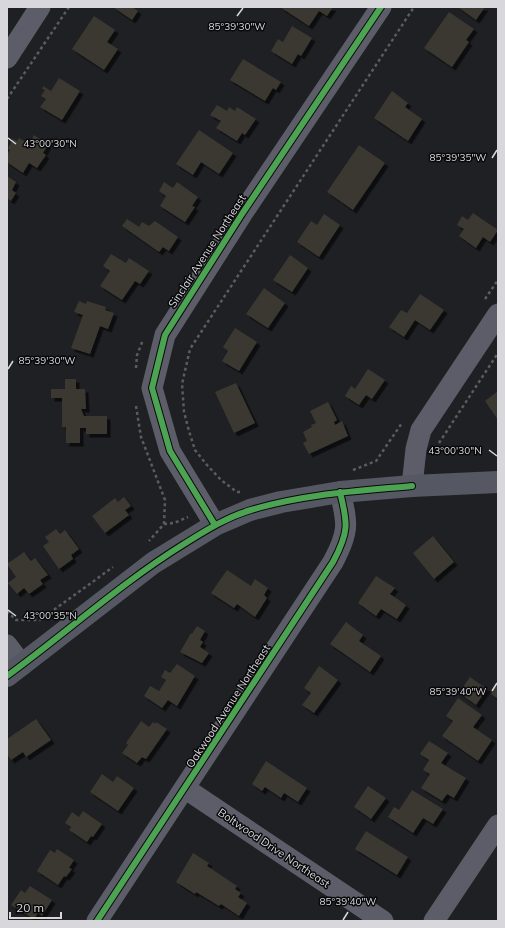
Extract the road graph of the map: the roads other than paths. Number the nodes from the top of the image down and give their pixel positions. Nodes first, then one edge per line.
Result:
1 (40, 7) edge
2 (381, 7) edge
3 (7, 58) edge
4 (489, 310) edge
5 (498, 482) edge
6 (412, 486) junction
7 (340, 492) junction
8 (215, 525) junction
9 (7, 645) edge
10 (15, 671) edge
11 (186, 789) junction
12 (498, 825) edge
13 (97, 921) edge
14 (383, 921) edge
15 (434, 921) edge

1 - 3 street
2 - 8 street, Sinclair Avenue Northeast
4 - 6 street
5 - 6 street
6 - 7 street
7 - 8 street
7 - 11 street, Oakwood Avenue Northeast
8 - 10 street
9 - 10 street
11 - 13 street, Oakwood Avenue Northeast
11 - 14 street, Boltwood Drive Northeast
12 - 15 street

